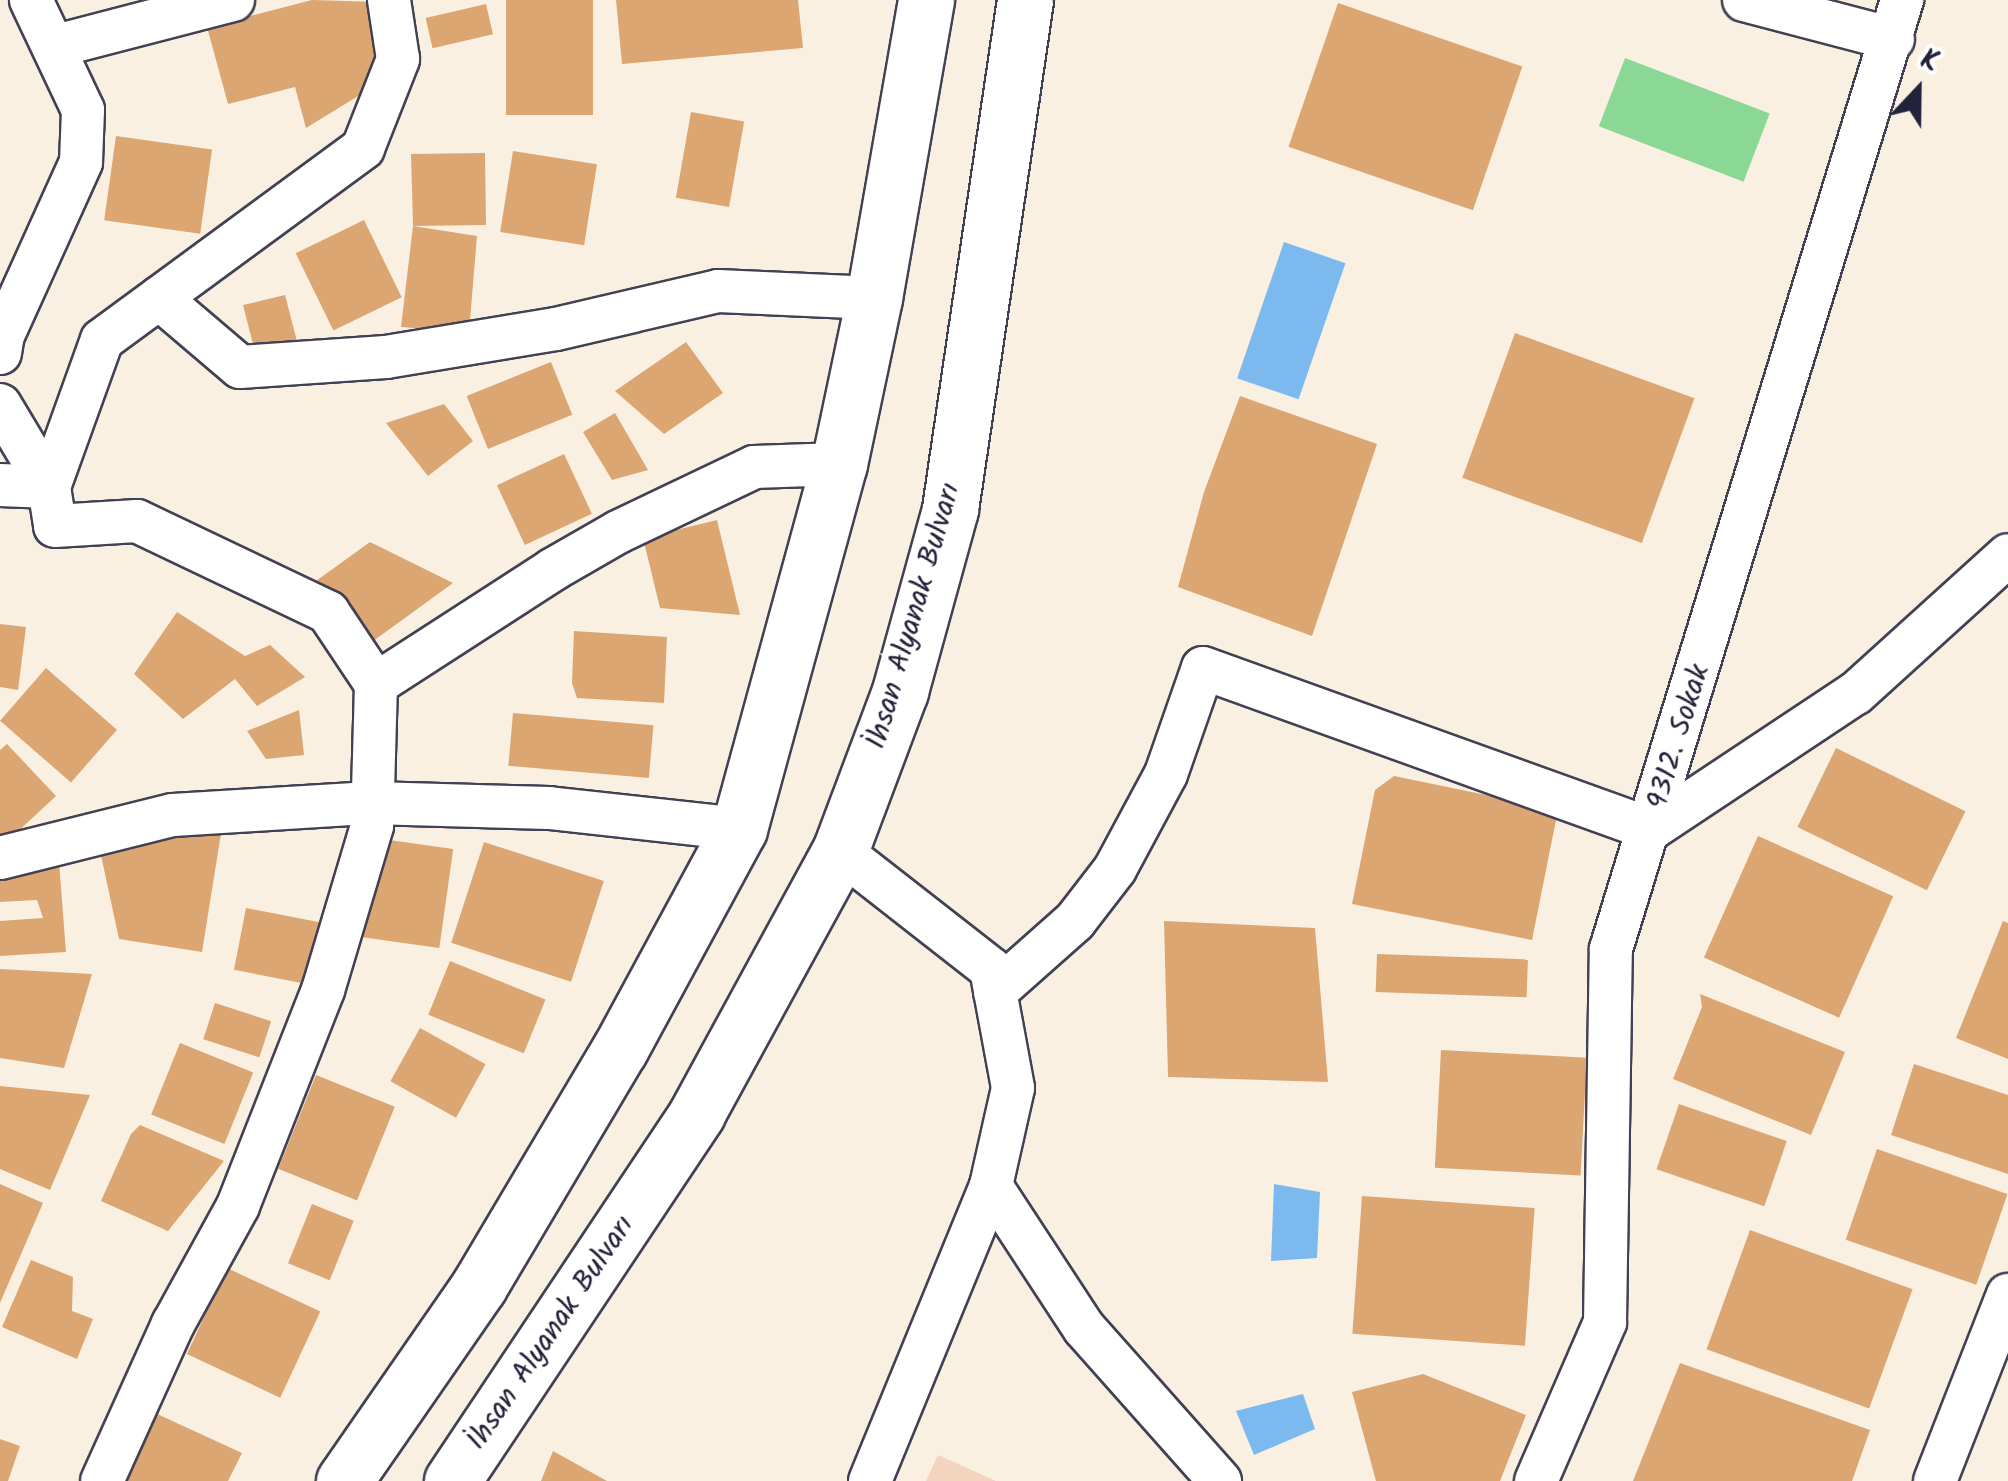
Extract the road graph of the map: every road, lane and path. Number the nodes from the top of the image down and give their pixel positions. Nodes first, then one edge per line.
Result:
1 (31, 0) edge
2 (233, 0) edge
3 (389, 0) edge
4 (926, 0) edge
5 (1026, 0) edge
6 (1744, 0) edge
7 (1898, 20) edge
8 (56, 46) junction
9 (159, 298) junction
10 (874, 298) junction
11 (0, 353) edge
12 (0, 404) edge
13 (839, 464) junction
14 (0, 485) edge
15 (49, 487) junction
16 (2008, 555) edge
17 (376, 684) junction
18 (371, 803) junction
19 (739, 829) junction
20 (1651, 829) junction
21 (840, 851) junction
22 (0, 858) edge
23 (995, 992) junction
24 (991, 1186) junction
25 (2008, 1294) edge
26 (102, 1481) edge
27 (344, 1481) edge
28 (452, 1481) edge
29 (870, 1481) edge
30 (1220, 1481) edge
31 (1536, 1481) edge
32 (1934, 1481) edge

1 - 8 street
2 - 8 street
3 - 9 street
4 - 10 main road
5 - 21 main road, İhsan Alyanak Bulvarı
6 - 7 street
7 - 20 street, 9312. Sokak
8 - 11 street
9 - 10 street
9 - 15 street
10 - 13 main road
12 - 15 street
13 - 17 street
13 - 19 main road
14 - 15 street
15 - 17 street
16 - 20 street
17 - 18 street
18 - 19 street
18 - 22 street
18 - 26 street
19 - 27 main road
20 - 23 street
20 - 31 street, 9312. Sokak
21 - 23 street
21 - 28 main road, İhsan Alyanak Bulvarı
23 - 24 street
24 - 29 street
24 - 30 street
25 - 32 street

